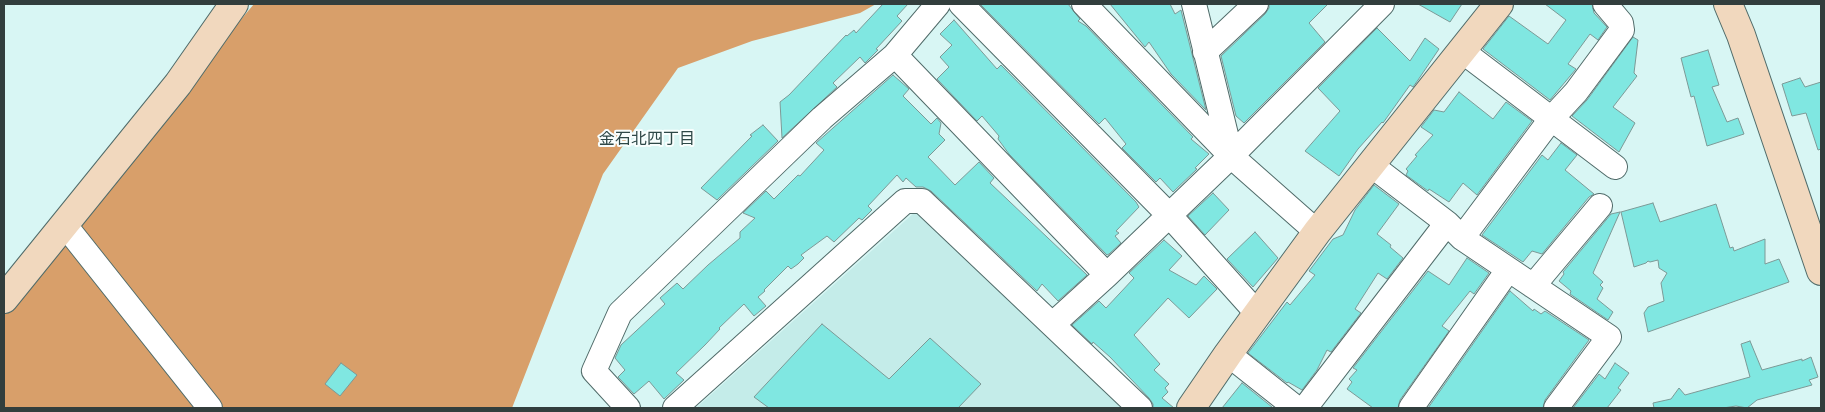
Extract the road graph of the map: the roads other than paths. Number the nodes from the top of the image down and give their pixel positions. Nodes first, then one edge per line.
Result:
1 (234, 4) edge
2 (938, 4) edge
3 (961, 4) edge
4 (1084, 4) edge
5 (1194, 4) edge
6 (1256, 4) edge
7 (1382, 4) edge
8 (1500, 4) edge
9 (1605, 4) edge
10 (1728, 4) edge
11 (1462, 51) junction
12 (1205, 52) junction
13 (895, 55) junction
14 (1551, 119) junction
15 (1231, 156) junction
16 (1371, 165) junction
17 (1615, 167) dead end
18 (1600, 206) dead end
19 (1170, 216) junction
20 (64, 224) junction
21 (1454, 231) junction
22 (1317, 232) junction
23 (1821, 266) edge
24 (1508, 270) junction
25 (1107, 275) junction
26 (1533, 286) junction
27 (4, 299) edge
28 (1258, 313) junction
29 (1053, 324) junction
30 (1228, 354) junction
31 (210, 408) edge
32 (628, 408) edge
33 (675, 408) edge
34 (1140, 408) edge
35 (1191, 408) edge
36 (1296, 408) edge
37 (1305, 408) edge
38 (1411, 408) edge
39 (1556, 408) edge

1 - 20 street
2 - 13 street
3 - 19 street
4 - 15 street
5 - 12 street
6 - 12 street
7 - 15 street
8 - 11 street
9 - 14 street
10 - 23 street
11 - 14 street
11 - 16 street
12 - 15 street
13 - 25 street
13 - 32 street
14 - 17 street
14 - 21 street
15 - 19 street
15 - 22 street
16 - 21 street
16 - 22 street
18 - 26 street
19 - 25 street
19 - 28 street
20 - 27 street
20 - 31 street
21 - 24 street
21 - 37 street
22 - 28 street
24 - 26 street
24 - 38 street
25 - 29 street
26 - 39 street
28 - 30 street
29 - 33 street
29 - 34 street
30 - 35 street
30 - 36 street

